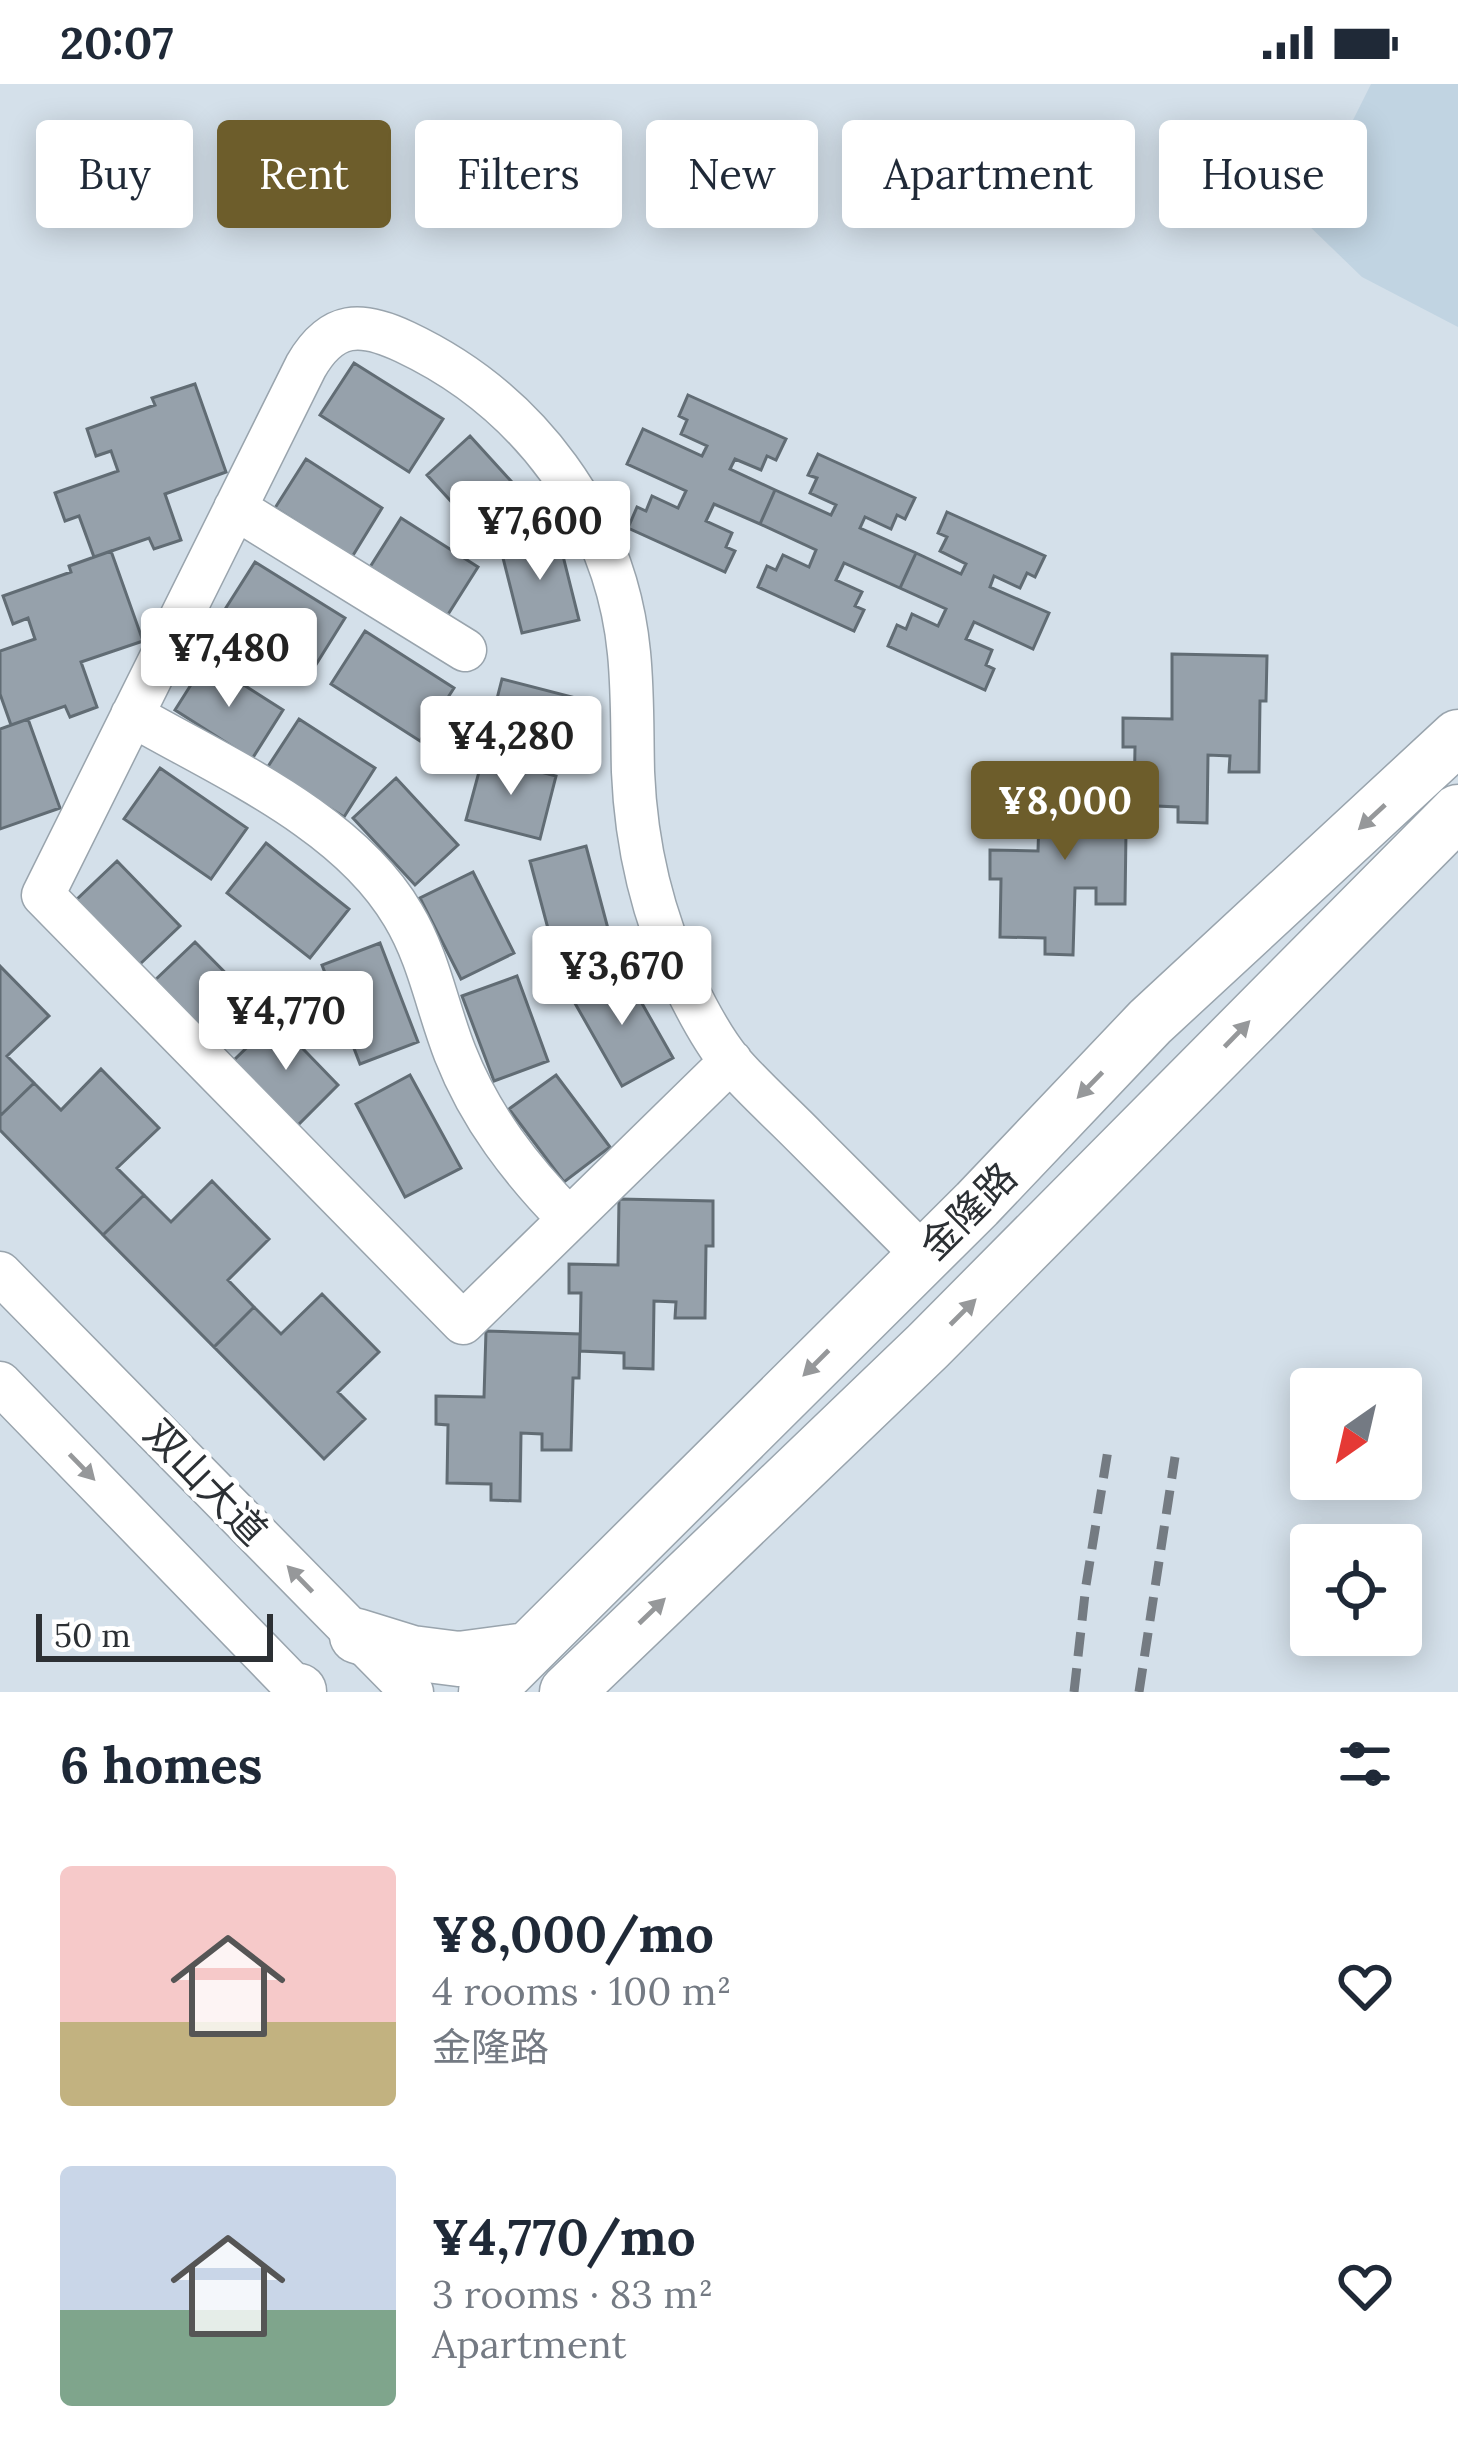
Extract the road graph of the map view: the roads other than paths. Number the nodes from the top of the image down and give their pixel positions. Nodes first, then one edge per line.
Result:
1 (235, 508) junction
2 (465, 650) dead end
3 (132, 716) junction
4 (1458, 737) edge
5 (1458, 812) edge
6 (730, 1061) junction
7 (569, 1219) junction
8 (924, 1256) junction
9 (0, 1273) edge
10 (0, 1383) edge
11 (357, 1636) junction
12 (527, 1650) junction
13 (584, 1682) edge
14 (300, 1692) edge
15 (412, 1692) edge
16 (485, 1692) edge

1 - 2 street
1 - 3 street
1 - 6 street
3 - 7 street
3 - 7 street
4 -> 8 main road, 金隆路
13 -> 5 main road, 金隆路
6 - 7 street
6 - 8 street
8 -> 12 main road, 金隆路
11 -> 9 street, 双山大道
10 -> 14 street, 双山大道
11 - 12 main road
11 - 15 street, 双山大道
12 - 16 main road, 金隆路

